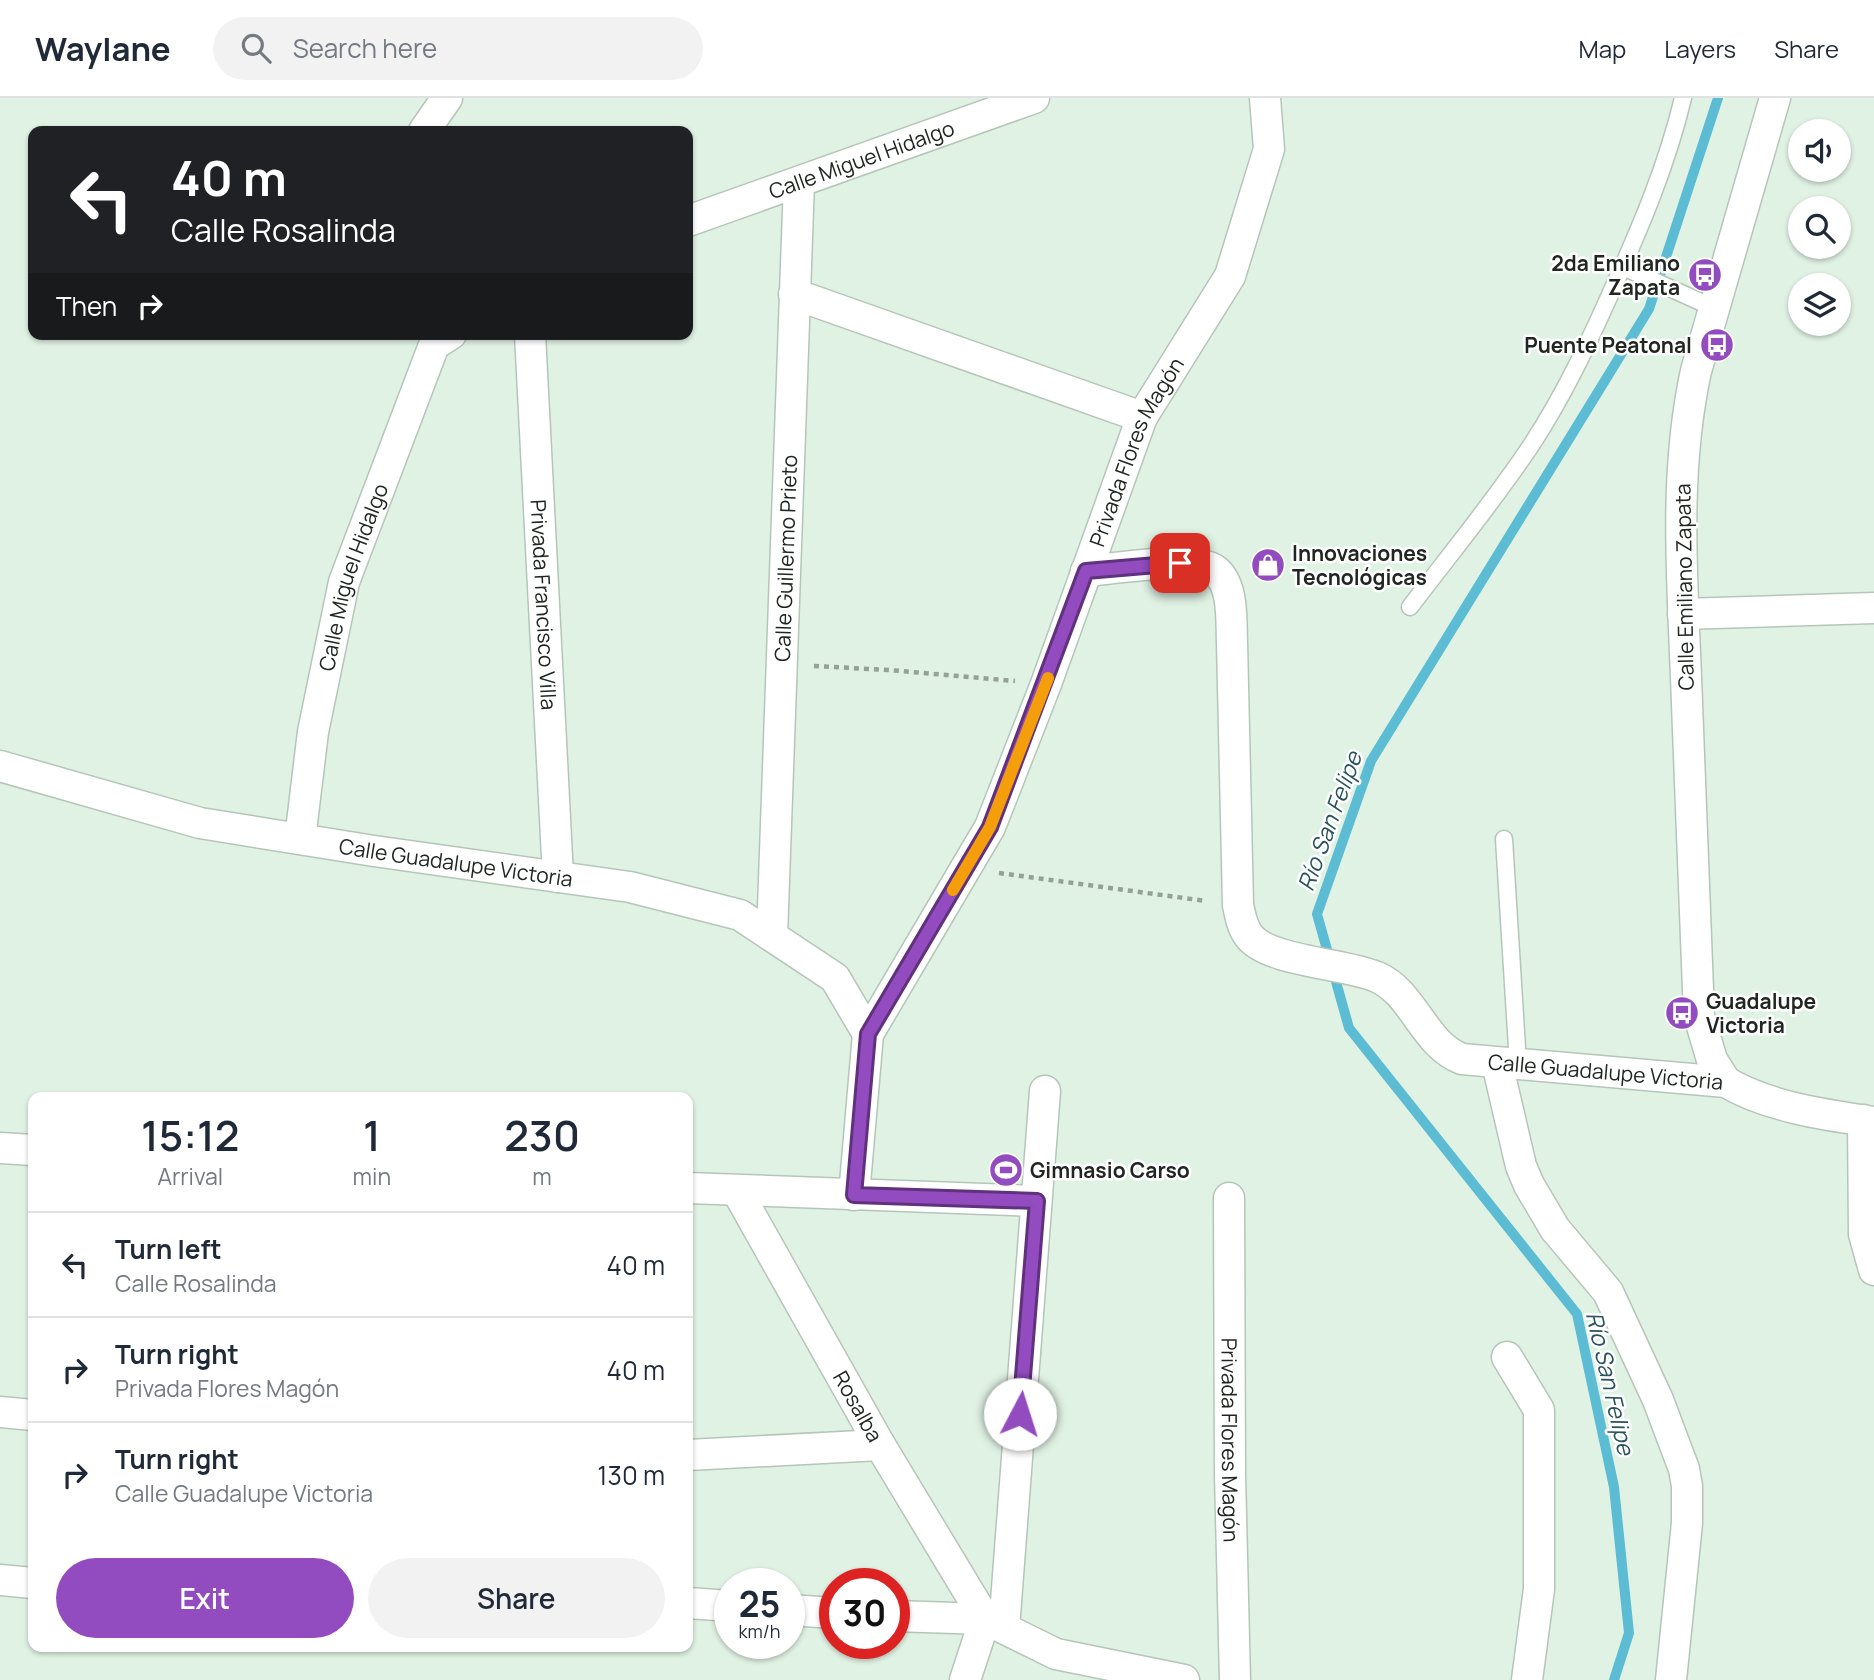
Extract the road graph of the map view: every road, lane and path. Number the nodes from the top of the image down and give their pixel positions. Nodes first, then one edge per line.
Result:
1 (447, 98) edge
2 (1034, 98) edge
3 (1265, 98) edge
4 (1683, 98) edge
5 (1775, 98) edge
6 (427, 126) edge
7 (799, 182) junction
8 (693, 220) edge
9 (1623, 267) junction
10 (794, 294) junction
11 (1703, 303) junction
12 (442, 340) edge
13 (530, 340) edge
14 (1142, 417) junction
15 (1086, 571) junction
16 (1410, 607) dead end
17 (1874, 608) edge
18 (1683, 614) junction
19 (782, 665) junction
20 (1046, 684) junction
21 (0, 766) edge
22 (300, 839) junction
23 (1504, 839) dead end
24 (965, 869) junction
25 (558, 877) junction
26 (1238, 905) junction
27 (772, 936) junction
28 (868, 1034) junction
29 (1508, 1063) junction
30 (1726, 1082) junction
31 (1045, 1091) dead end
32 (1869, 1121) edge
33 (0, 1148) edge
34 (28, 1150) edge
35 (693, 1188) edge
36 (737, 1191) junction
37 (854, 1195) junction
38 (1229, 1198) dead end
39 (1037, 1201) junction
40 (1874, 1270) edge
41 (1507, 1357) dead end
42 (0, 1412) edge
43 (28, 1415) edge
44 (880, 1445) junction
45 (693, 1455) edge
46 (0, 1580) edge
47 (28, 1583) edge
48 (693, 1603) edge
49 (714, 1605) edge
50 (910, 1617) edge
51 (994, 1623) junction
52 (965, 1680) edge
53 (1184, 1680) edge
54 (1236, 1680) edge
55 (1527, 1680) edge
56 (1671, 1680) edge

1 - 6 street
2 - 7 street, Calle Miguel Hidalgo
3 - 14 street, Privada Flores Magón
4 - 9 lane
5 - 11 street, Calle Emiliano Zapata
7 - 8 street, Calle Miguel Hidalgo
7 - 10 street, Calle Guillermo Prieto
9 - 11 lane
9 - 16 lane
10 - 14 street
10 - 19 street, Calle Guillermo Prieto
11 - 18 street, Calle Emiliano Zapata
12 - 22 street, Calle Miguel Hidalgo
13 - 25 street, Privada Francisco Villa
14 - 15 street, Privada Flores Magón
15 - 20 street, Privada Flores Magón
15 - 26 street
17 - 18 street
18 - 30 street, Calle Emiliano Zapata
19 - 20 path
19 - 27 street, Calle Guillermo Prieto
20 - 24 street, Privada Flores Magón
21 - 22 street, Calle Guadalupe Victoria
22 - 25 street, Calle Guadalupe Victoria
23 - 29 lane
24 - 26 path
24 - 28 street, Privada Flores Magón
25 - 27 street, Calle Guadalupe Victoria
26 - 29 street, Calle Guadalupe Victoria
27 - 28 street, Calle Guadalupe Victoria
28 - 37 street, Privada Flores Magón
29 - 30 street, Calle Guadalupe Victoria
29 - 56 street
30 - 32 street, Calle Guadalupe Victoria
31 - 39 street
32 - 40 street
33 - 34 street
35 - 36 street
36 - 37 street
36 - 44 street, Rosalba
37 - 39 street
38 - 54 street, Privada Flores Magón
39 - 51 street
41 - 55 street
42 - 43 street
44 - 45 street
44 - 51 street, Rosalba
46 - 47 street
48 - 49 street
50 - 51 street
51 - 52 street
51 - 53 street

